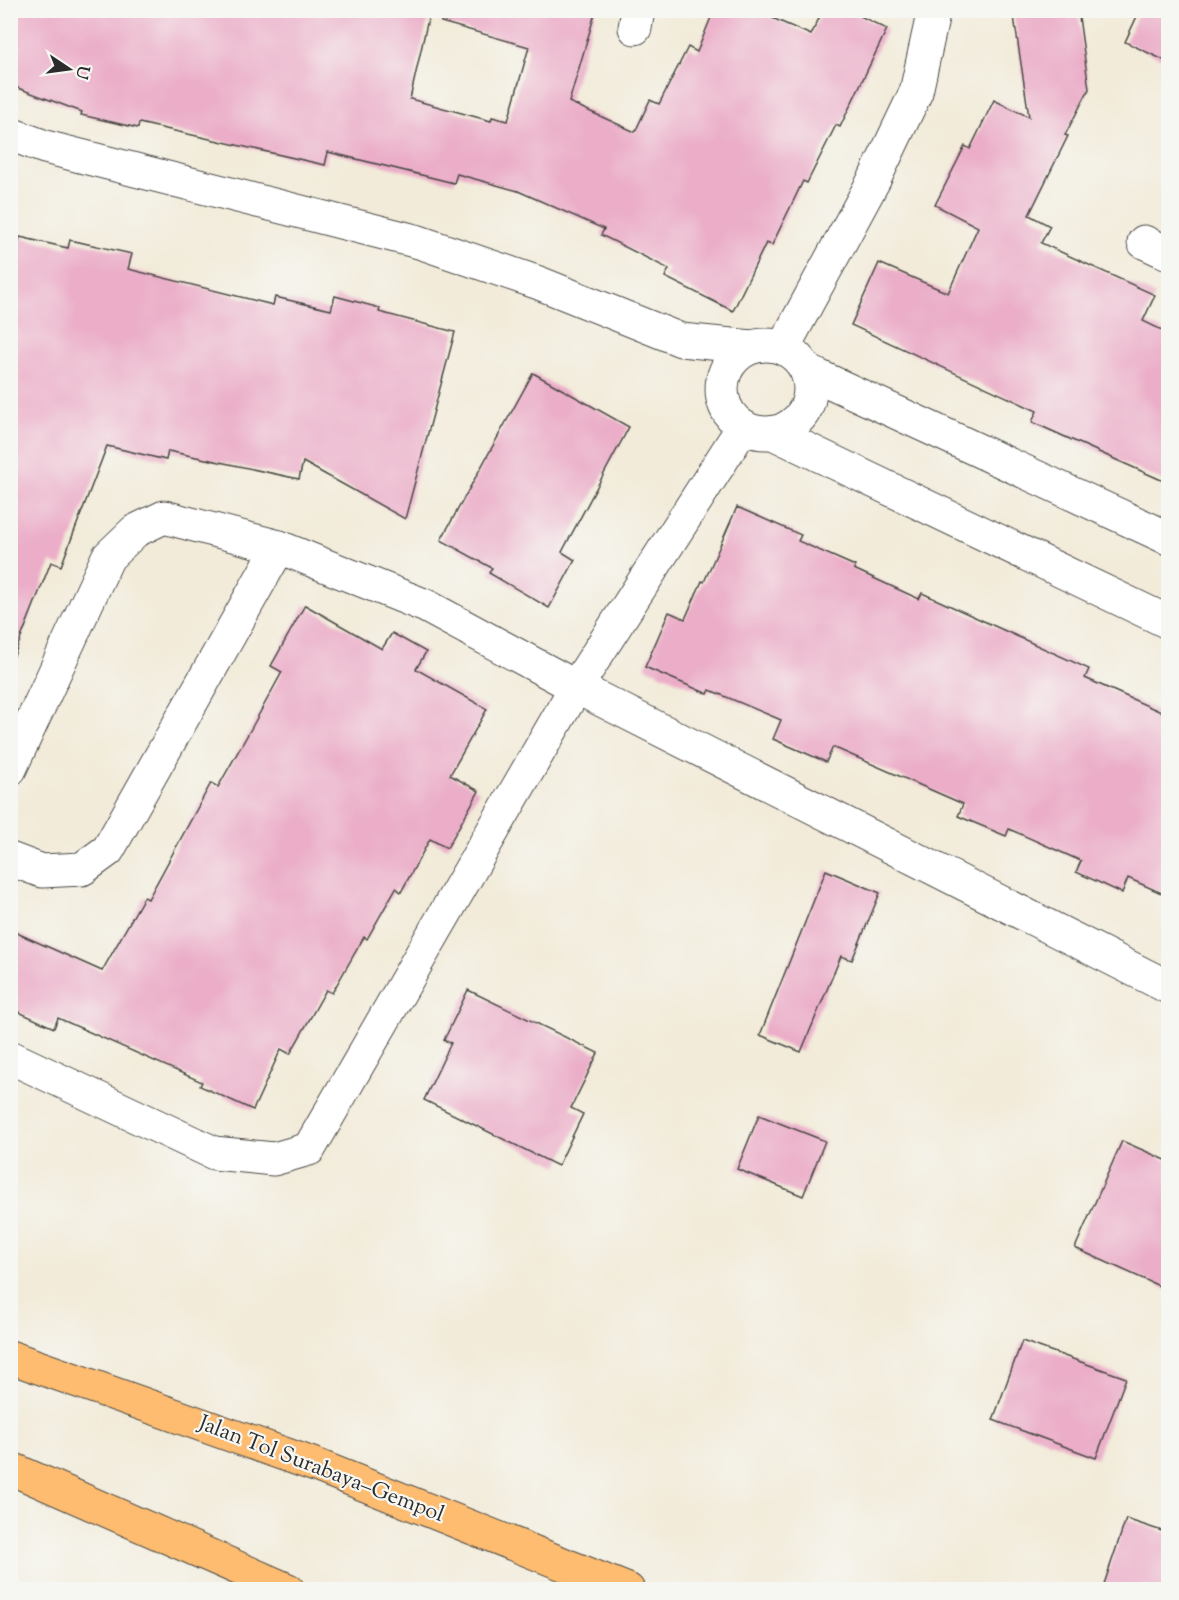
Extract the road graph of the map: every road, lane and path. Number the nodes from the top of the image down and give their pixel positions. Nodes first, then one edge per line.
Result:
1 (934, 10) edge
2 (10, 134) edge
3 (681, 340) junction
4 (767, 347) junction
5 (807, 371) junction
6 (746, 421) junction
7 (1168, 538) edge
8 (279, 547) junction
9 (1168, 622) edge
10 (576, 687) junction
11 (10, 769) edge
12 (10, 859) edge
13 (1168, 987) edge
14 (10, 1058) edge
15 (10, 1357) edge
16 (10, 1468) edge
17 (288, 1590) edge
18 (628, 1590) edge

1 - 4 street
2 - 3 street
3 - 4 street
3 - 6 street
4 - 5 street
4 - 6 street
5 - 6 street
5 - 7 street
6 - 9 street
6 - 10 street
8 - 10 street
8 - 11 street
8 - 12 street
10 - 13 street
10 - 14 street
15 - 18 highway, Jalan Tol Surabaya–Gempol
16 - 17 highway

